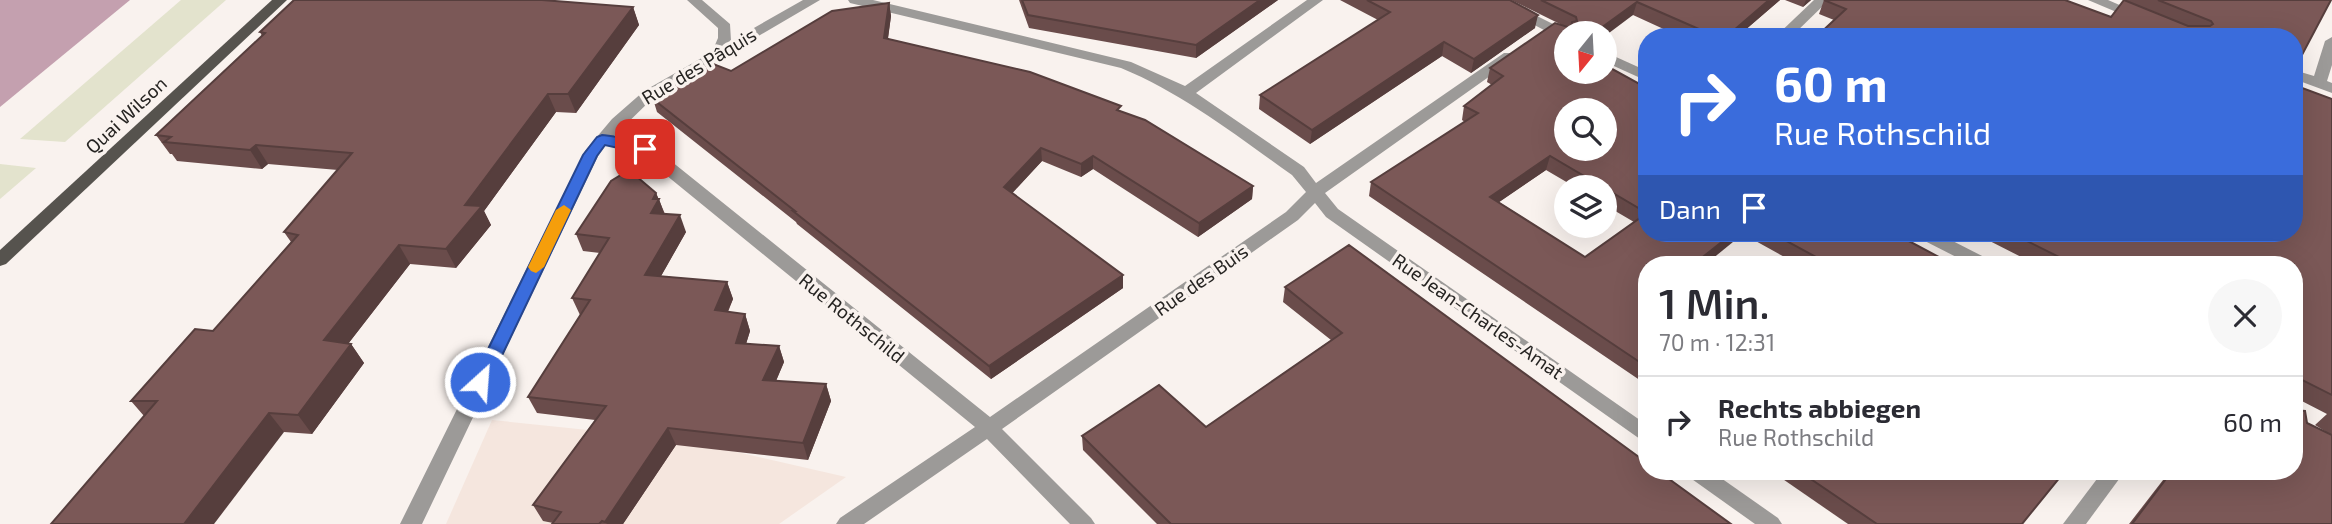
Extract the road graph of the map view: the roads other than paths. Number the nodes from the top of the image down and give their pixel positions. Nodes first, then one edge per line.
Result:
1 (280, 0) edge
2 (694, 0) edge
3 (813, 0) edge
4 (855, 0) edge
5 (1315, 0) edge
6 (1494, 0) edge
7 (1822, 0) edge
8 (2095, 0) edge
9 (2158, 23) edge
10 (1550, 28) junction
11 (1792, 28) edge
12 (1554, 30) edge
13 (2332, 41) edge
14 (719, 53) junction
15 (1617, 62) edge
16 (1638, 72) edge
17 (2303, 78) edge
18 (2326, 86) edge
19 (1186, 93) junction
20 (602, 140) junction
21 (1315, 191) junction
22 (1941, 242) edge
23 (1968, 256) edge
24 (0, 261) edge
25 (987, 426) junction
26 (1638, 430) edge
27 (1709, 480) edge
28 (2108, 480) edge
29 (411, 524) edge
30 (846, 524) edge
31 (1084, 524) edge
32 (1772, 524) edge
33 (2074, 524) edge

1 - 24 main road, Quai Wilson
2 - 14 street
3 - 14 street, Rue des Pâquis
4 - 19 street, Rue Jean-Charles-Amat
5 - 19 street
6 - 10 street
7 - 11 street
8 - 9 street
10 - 12 street
10 - 21 street, Rue des Buis
13 - 18 street
14 - 20 street, Rue des Pâquis
15 - 16 street
17 - 18 street
19 - 21 street, Rue Jean-Charles-Amat
20 - 25 street, Rue Rothschild
20 - 29 street, Rue des Pâquis
21 - 25 street, Rue des Buis
21 - 26 street, Rue Jean-Charles-Amat
22 - 23 street
25 - 30 street, Rue des Buis
25 - 31 street, Rue Rothschild
27 - 32 street
28 - 33 street

